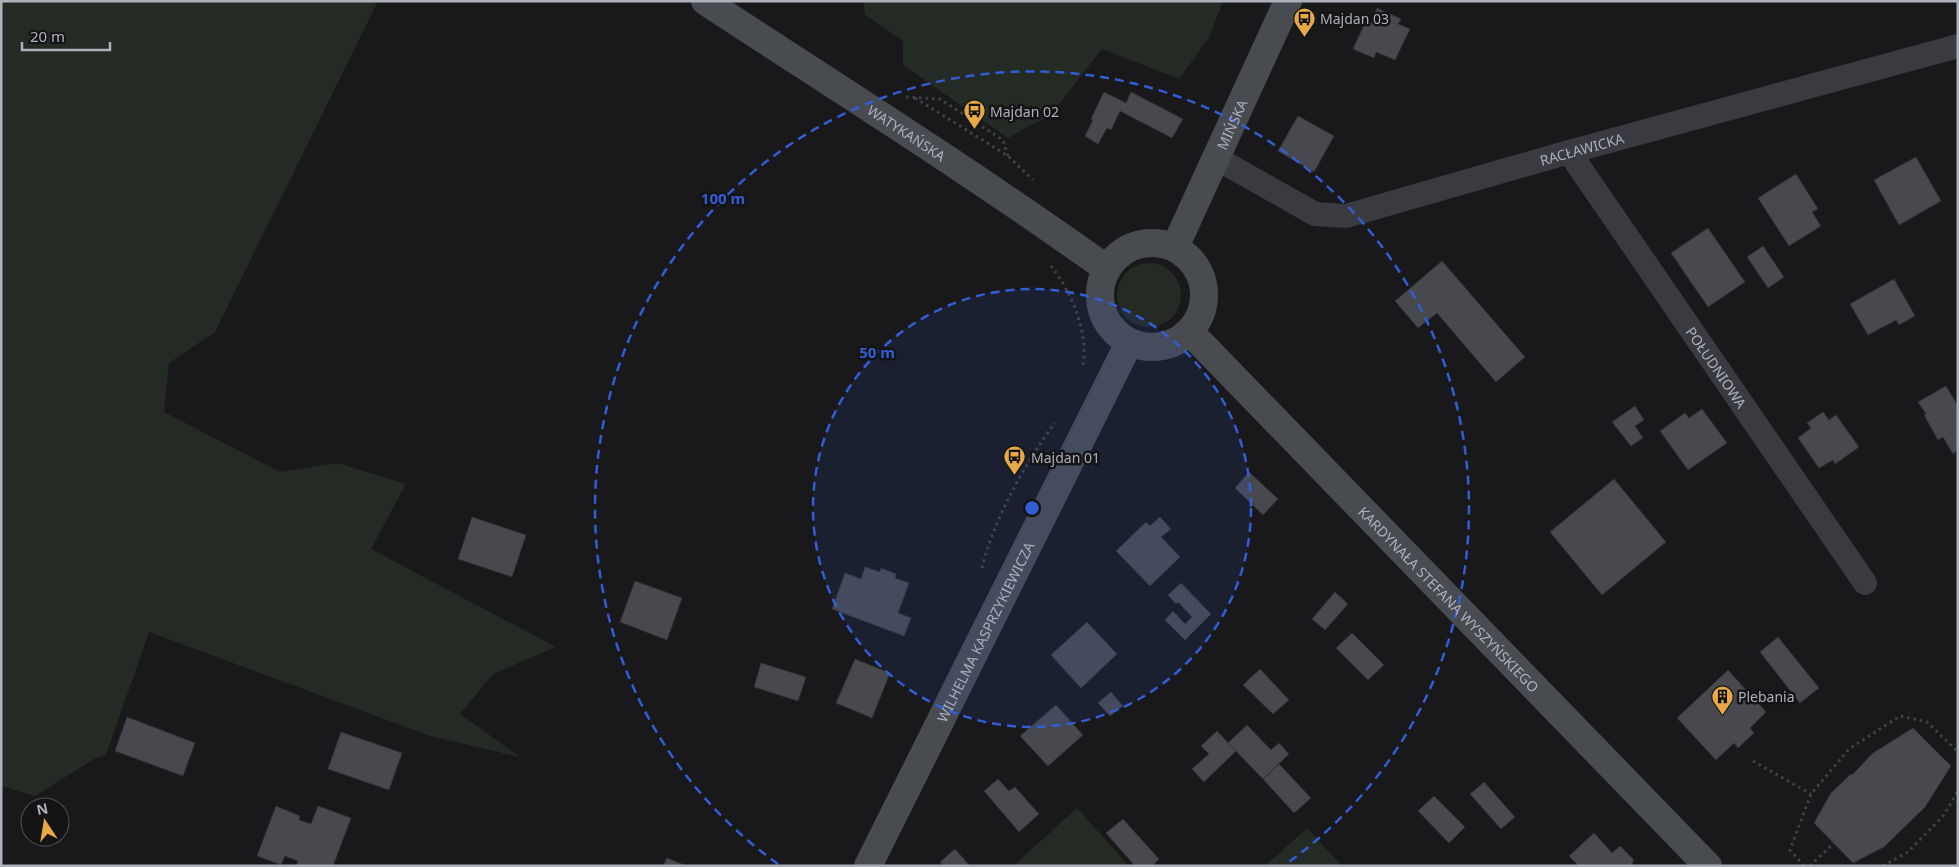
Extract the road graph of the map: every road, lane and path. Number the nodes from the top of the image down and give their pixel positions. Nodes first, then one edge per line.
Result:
1 (705, 1) edge
2 (1288, 1) edge
3 (1958, 46) edge
4 (1569, 152) junction
5 (1008, 156) joint
6 (1216, 158) junction
7 (1175, 247) junction
8 (1047, 262) dead end
9 (1107, 269) junction
10 (1190, 332) junction
11 (1129, 343) junction
12 (1080, 376) dead end
13 (1061, 415) dead end
14 (981, 574) dead end
15 (1865, 583) dead end
16 (1958, 752) edge
17 (1753, 761) dead end
18 (1958, 791) edge
19 (1812, 794) junction
20 (1834, 843) dead end
21 (868, 866) edge
22 (1708, 866) edge
23 (1804, 866) edge
24 (1810, 866) edge
25 (1883, 866) edge

1 - 9 street, WATYKAŃSKA
2 - 6 street, MIŃSKA
3 - 4 street, RACŁAWICKA
4 - 6 street, RACŁAWICKA
4 - 15 street, POŁUDNIOWA
5 - 5 path
6 - 7 street, MIŃSKA
7 - 9 street
7 - 10 street
8 - 12 path
9 - 11 street
10 - 11 street
10 - 22 street, KARDYNAŁA STEFANA WYSZYŃSKIEGO
11 - 21 street, WILHELMA KASPRZYKIEWICZA
13 - 14 path
16 - 19 path
17 - 19 path
18 - 25 path
19 - 23 path
20 - 24 path

